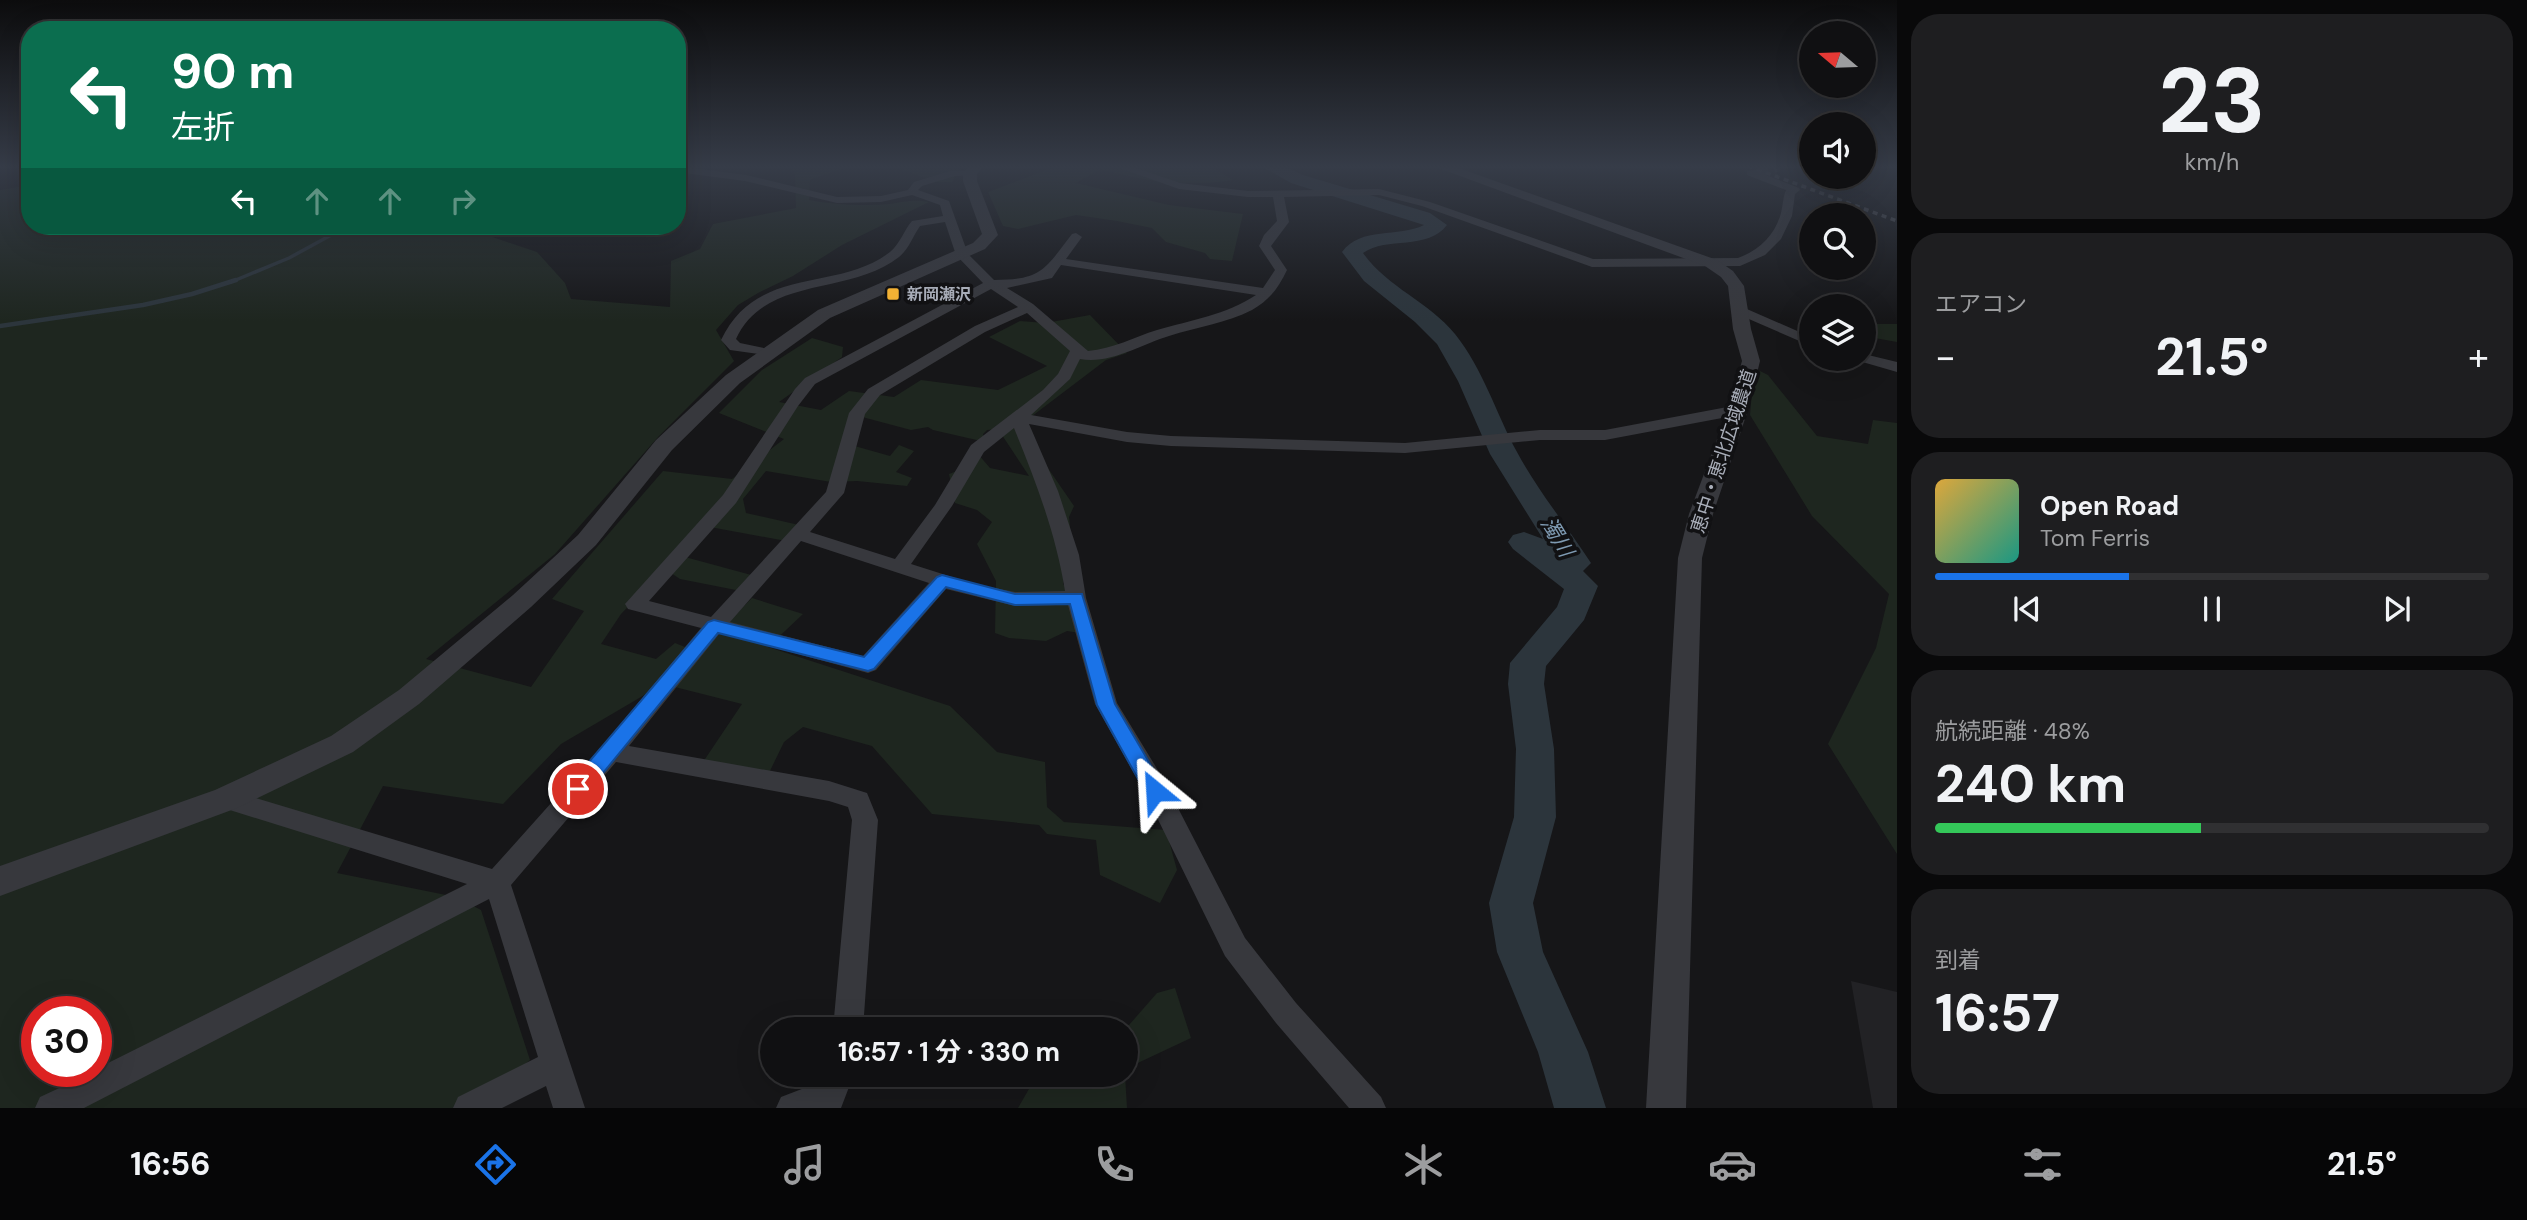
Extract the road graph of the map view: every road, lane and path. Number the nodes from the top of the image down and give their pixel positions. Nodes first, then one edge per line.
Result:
1 (951, 218) joint
2 (987, 218) edge
3 (1282, 218) edge
4 (1465, 218) edge
5 (1584, 218) edge
6 (1785, 218) edge
7 (1076, 237) dead end
8 (962, 255) junction
9 (1136, 259) dead end
10 (1057, 261) junction
11 (1711, 263) junction
12 (1128, 272) junction
13 (991, 284) junction
14 (1267, 293) junction
15 (1028, 307) junction
16 (1740, 310) junction
17 (1799, 337) edge
18 (1077, 351) junction
19 (768, 353) junction
20 (1876, 361) edge
21 (1897, 367) edge
22 (1738, 410) junction
23 (1018, 417) junction
24 (798, 534) junction
25 (898, 568) junction
26 (942, 581) junction
27 (1076, 598) junction
28 (714, 626) junction
29 (611, 752) junction
30 (226, 799) junction
31 (0, 881) edge
32 (497, 882) junction
33 (849, 1017) edge
34 (555, 1065) junction
35 (831, 1092) edge
36 (51, 1108) edge
37 (468, 1108) edge
38 (569, 1108) edge
39 (792, 1108) edge
40 (1370, 1108) edge
41 (1665, 1108) edge

1 - 8 street
1 - 19 street
2 - 8 street
3 - 14 street
4 - 11 street
5 - 11 street, 恵中・恵北広域農道
6 - 11 street
7 - 10 street
8 - 13 street
8 - 19 street
9 - 12 street
10 - 12 street
10 - 13 street
11 - 16 street, 恵中・恵北広域農道
12 - 14 street
13 - 15 street
13 - 28 street
14 - 18 street
15 - 18 street
15 - 24 street
16 - 17 street
16 - 22 street, 恵中・恵北広域農道
18 - 23 street
19 - 30 street
20 - 21 street
22 - 23 street
22 - 41 street, 恵中・恵北広域農道
23 - 25 street
23 - 27 street
24 - 25 street
24 - 28 street
25 - 26 street
26 - 27 street
26 - 28 street
27 - 40 street
28 - 29 street
29 - 32 street
29 - 33 street
30 - 31 street
30 - 32 street
32 - 34 street
32 - 36 street
34 - 37 street
34 - 38 street
35 - 39 street

